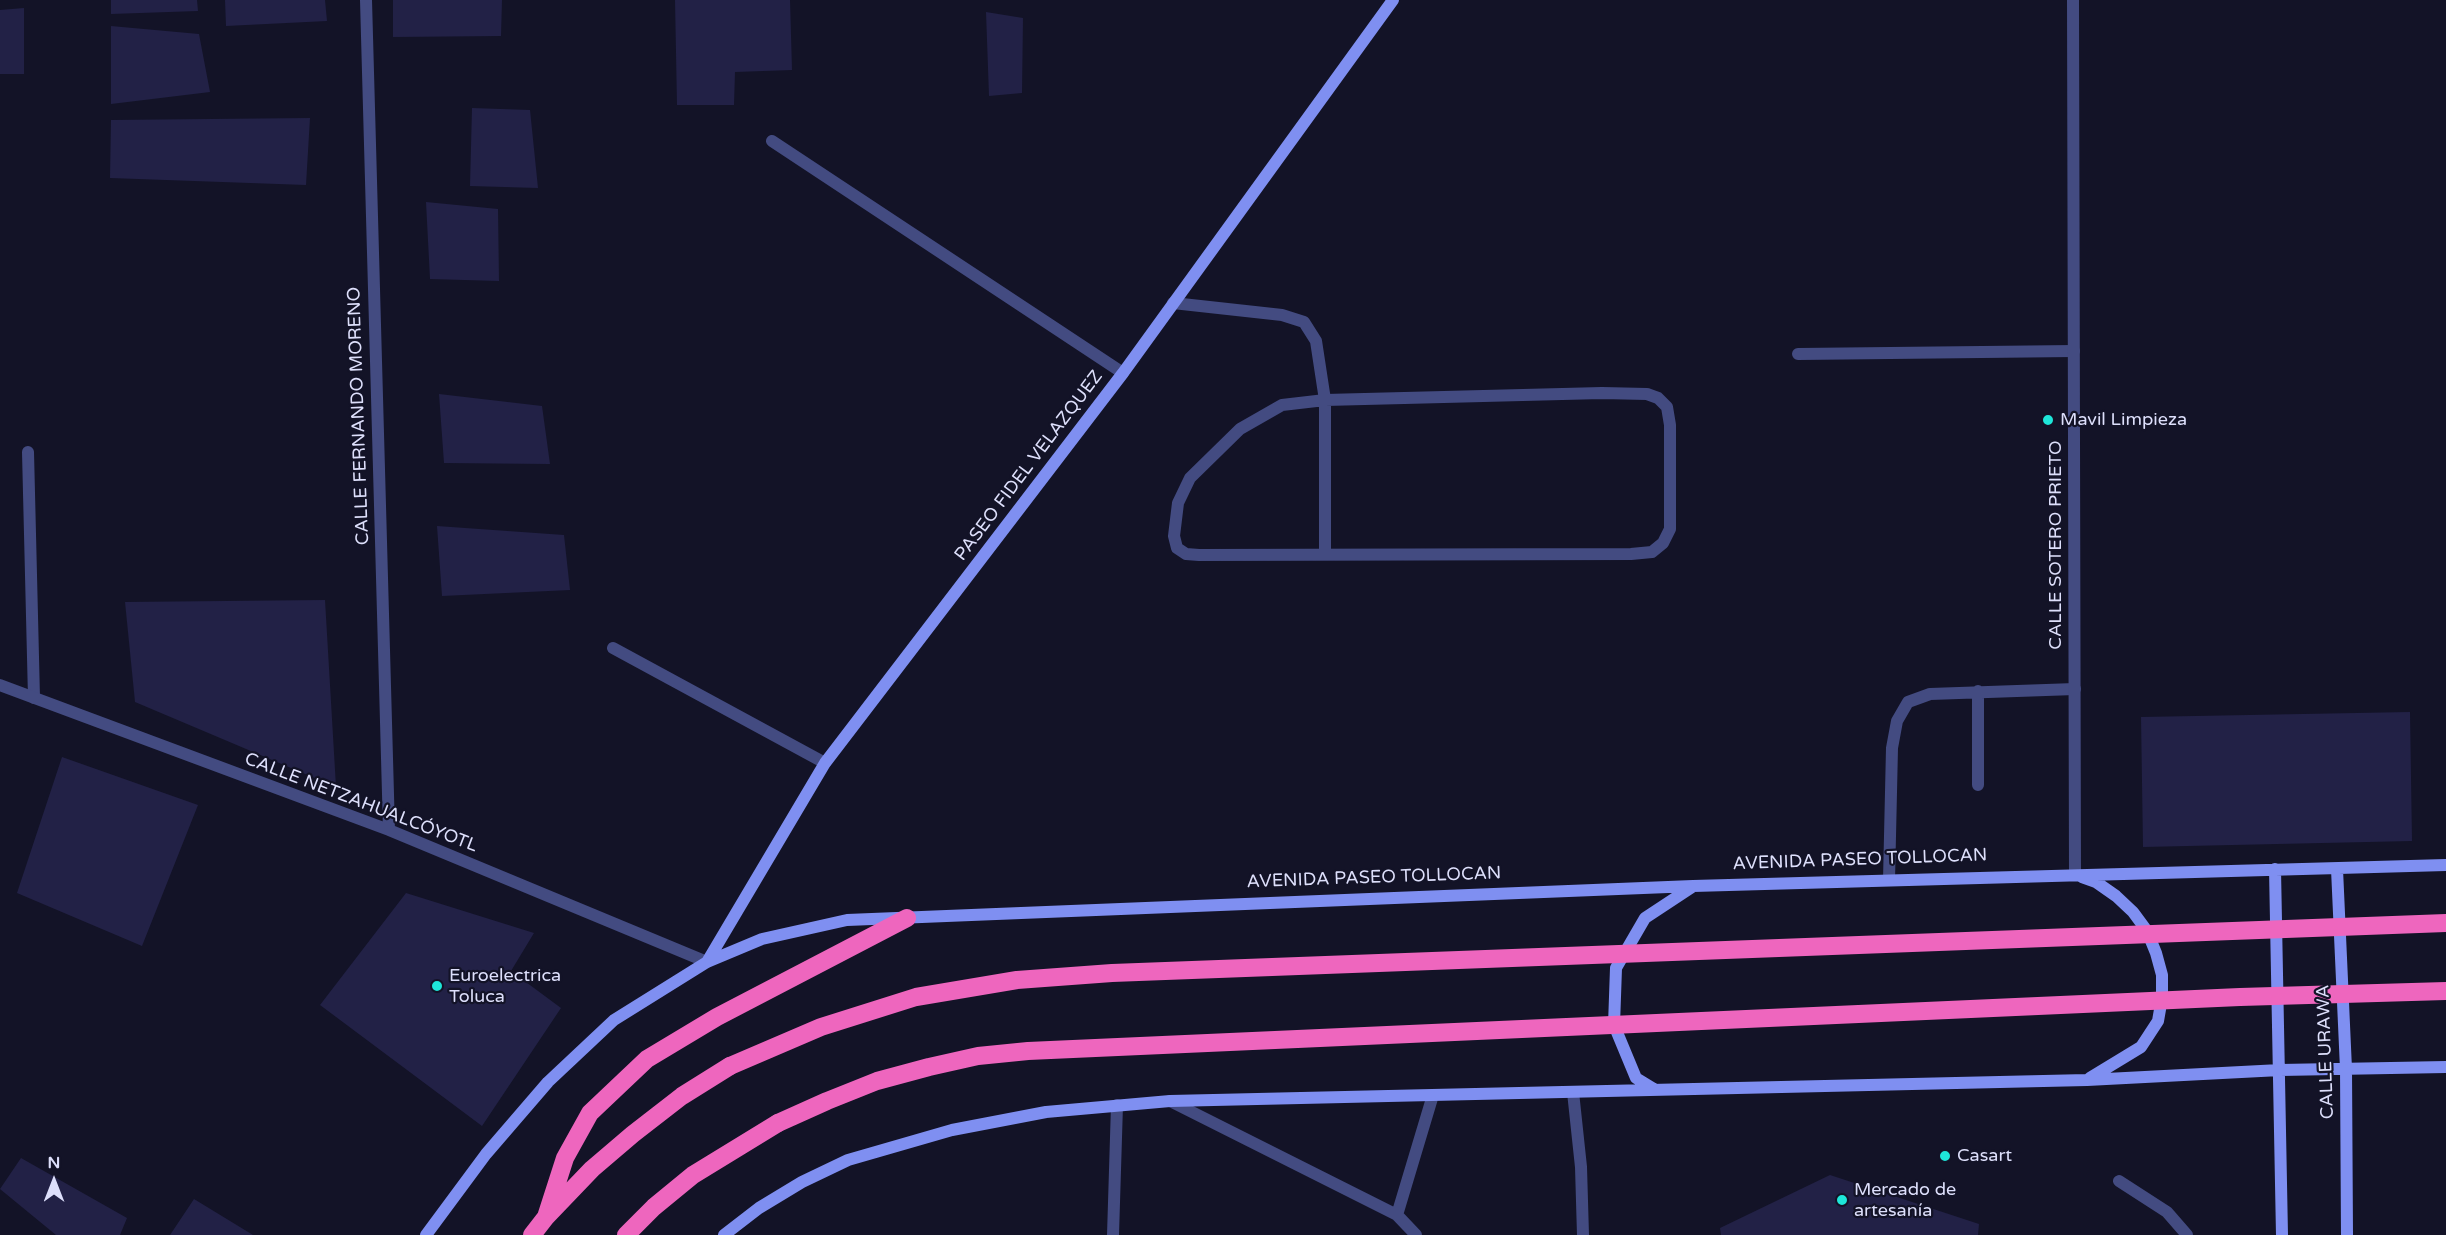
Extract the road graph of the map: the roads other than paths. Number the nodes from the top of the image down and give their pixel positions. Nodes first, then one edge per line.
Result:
1 (366, 0) edge
2 (1393, 0) edge
3 (2073, 0) edge
4 (772, 141) dead end
5 (1173, 303) junction
6 (2074, 351) junction
7 (1798, 354) dead end
8 (1123, 373) junction
9 (1325, 400) junction
10 (28, 452) dead end
11 (1325, 554) junction
12 (614, 648) dead end
13 (0, 685) edge
14 (2075, 689) junction
15 (1978, 691) junction
16 (34, 698) junction
17 (825, 763) junction
18 (1978, 785) dead end
19 (388, 830) junction
20 (2446, 865) edge
21 (2337, 868) junction
22 (2275, 869) junction
23 (2075, 874) junction
24 (1889, 880) junction
25 (1693, 886) junction
26 (907, 918) junction
27 (2446, 923) edge
28 (706, 962) junction
29 (2446, 991) edge
30 (2446, 1067) edge
31 (2346, 1069) junction
32 (2280, 1070) junction
33 (2086, 1080) junction
34 (1654, 1089) junction
35 (1573, 1092) junction
36 (1433, 1095) junction
37 (1170, 1101) junction
38 (1117, 1106) junction
39 (2120, 1181) dead end
40 (1396, 1215) junction
41 (546, 1217) junction
42 (426, 1235) edge
43 (532, 1235) edge
44 (626, 1235) edge
45 (724, 1235) edge
46 (1113, 1235) edge
47 (1416, 1235) edge
48 (1583, 1235) edge
49 (2187, 1235) edge
50 (2282, 1235) edge
51 (2347, 1235) edge

1 - 19 street, CALLE FERNANDO MORENO
2 - 5 main road, PASEO FIDEL VELAZQUEZ
3 - 6 street, CALLE SOTERO PRIETO
4 - 8 street
5 - 8 main road, PASEO FIDEL VELAZQUEZ
5 - 9 street
6 - 7 street
6 - 14 street, CALLE SOTERO PRIETO
8 - 17 main road, PASEO FIDEL VELAZQUEZ
9 - 11 street
9 - 11 street
9 - 11 street
10 - 16 street
12 - 17 street
13 - 16 street, CALLE NETZAHUALCÓYOTL
14 - 15 street
14 - 23 street, CALLE SOTERO PRIETO
15 - 18 street
15 - 24 street
16 - 19 street, CALLE NETZAHUALCÓYOTL
17 - 28 main road, PASEO FIDEL VELAZQUEZ
19 - 28 street, CALLE NETZAHUALCÓYOTL
20 - 21 main road, AVENIDA PASEO TOLLOCAN
21 - 22 main road, AVENIDA PASEO TOLLOCAN
21 - 31 main road, CALLE URAWA
22 - 23 main road, AVENIDA PASEO TOLLOCAN
22 - 32 main road
23 - 24 main road, AVENIDA PASEO TOLLOCAN
23 - 33 main road
24 - 25 main road, AVENIDA PASEO TOLLOCAN
25 - 26 main road, AVENIDA PASEO TOLLOCAN
25 - 34 main road
26 - 28 main road, AVENIDA PASEO TOLLOCAN
26 - 41 highway
27 - 41 highway, bridge
28 - 42 main road, AVENIDA PASEO TOLLOCAN
29 - 44 highway, bridge
30 - 31 main road
31 - 32 main road
31 - 51 main road, CALLE URAWA
32 - 33 main road
32 - 50 main road
33 - 34 main road
34 - 35 main road
35 - 36 main road
35 - 48 street
36 - 37 main road
36 - 40 street
37 - 38 main road
37 - 40 street
38 - 45 main road
38 - 46 street
39 - 49 street
40 - 47 street
41 - 43 highway

